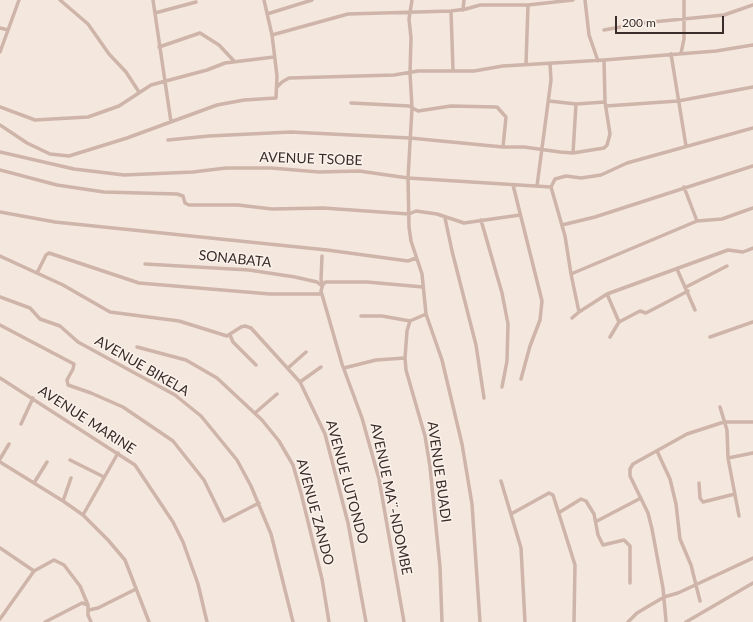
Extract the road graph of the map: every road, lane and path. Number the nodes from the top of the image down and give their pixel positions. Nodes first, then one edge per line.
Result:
1 (19, 0) edge
2 (60, 0) edge
3 (153, 0) edge
4 (264, 0) edge
5 (312, 0) edge
6 (412, 0) edge
7 (464, 0) edge
8 (573, 0) edge
9 (585, 0) edge
10 (684, 0) edge
11 (196, 2) dead end
12 (528, 5) junction
13 (753, 5) edge
14 (463, 10) junction
15 (451, 11) junction
16 (155, 13) junction
17 (410, 13) junction
18 (267, 14) junction
19 (684, 19) junction
20 (0, 28) edge
21 (8, 30) junction
22 (604, 30) dead end
23 (272, 35) junction
24 (753, 45) edge
25 (159, 47) junction
26 (0, 52) edge
27 (681, 52) junction
28 (671, 54) junction
29 (274, 57) junction
30 (604, 60) junction
31 (234, 61) junction
32 (598, 61) junction
33 (550, 63) junction
34 (526, 64) junction
35 (453, 70) junction
36 (410, 73) junction
37 (277, 76) junction
38 (286, 79) junction
39 (165, 81) junction
40 (277, 87) junction
41 (753, 87) edge
42 (139, 92) junction
43 (549, 101) junction
44 (678, 101) junction
45 (351, 103) dead end
46 (576, 104) junction
47 (605, 104) junction
48 (0, 107) edge
49 (412, 108) junction
50 (171, 122) junction
51 (0, 125) edge
52 (753, 128) edge
53 (410, 138) junction
54 (168, 140) dead end
55 (686, 146) junction
56 (503, 147) junction
57 (542, 149) junction
58 (0, 152) edge
59 (573, 153) junction
60 (753, 166) edge
61 (0, 170) edge
62 (408, 178) junction
63 (513, 185) junction
64 (537, 186) junction
65 (551, 187) junction
66 (684, 187) junction
67 (753, 208) edge
68 (0, 212) edge
69 (409, 214) junction
70 (520, 215) junction
71 (445, 218) junction
72 (481, 220) junction
73 (697, 221) junction
74 (562, 224) junction
75 (753, 248) edge
76 (0, 256) edge
77 (322, 256) dead end
78 (416, 258) junction
79 (145, 264) dead end
80 (727, 266) dead end
81 (677, 269) junction
82 (37, 273) junction
83 (570, 274) junction
84 (323, 285) junction
85 (423, 287) junction
86 (687, 289) junction
87 (322, 292) junction
88 (606, 294) junction
89 (0, 297) edge
90 (695, 310) dead end
91 (579, 312) junction
92 (426, 314) junction
93 (361, 316) dead end
94 (572, 318) dead end
95 (410, 320) junction
96 (620, 322) junction
97 (753, 322) edge
98 (0, 325) edge
99 (230, 335) junction
100 (610, 337) dead end
101 (710, 337) dead end
102 (137, 347) dead end
103 (306, 352) dead end
104 (405, 358) junction
105 (256, 366) dead end
106 (321, 367) dead end
107 (288, 368) junction
108 (344, 368) junction
109 (0, 378) edge
110 (521, 379) dead end
111 (300, 382) junction
112 (502, 387) dead end
113 (277, 394) dead end
114 (33, 398) junction
115 (484, 398) dead end
116 (720, 407) dead end
117 (255, 413) junction
118 (724, 422) junction
119 (753, 422) edge
120 (21, 424) dead end
121 (9, 444) dead end
122 (657, 451) junction
123 (118, 453) junction
124 (753, 453) edge
125 (728, 458) junction
126 (0, 460) edge
127 (70, 460) dead end
128 (47, 462) dead end
129 (104, 477) junction
130 (71, 478) dead end
131 (500, 481) dead end
132 (34, 483) junction
133 (699, 483) dead end
134 (735, 494) junction
135 (641, 498) junction
136 (63, 501) junction
137 (259, 503) junction
138 (560, 512) junction
139 (511, 514) junction
140 (83, 515) junction
141 (739, 516) dead end
142 (596, 521) junction
143 (0, 549) edge
144 (753, 558) edge
145 (34, 571) junction
146 (630, 583) dead end
147 (753, 583) edge
148 (696, 584) junction
149 (136, 589) junction
150 (664, 597) junction
151 (700, 601) dead end
152 (88, 605) junction
153 (88, 610) junction
154 (0, 619) edge
155 (666, 620) dead end
156 (45, 622) edge
157 (91, 622) edge
158 (149, 622) edge
159 (207, 622) edge
160 (293, 622) edge
161 (329, 622) edge
162 (366, 622) edge
163 (404, 622) edge
164 (442, 622) edge
165 (480, 622) edge
166 (525, 622) edge
167 (574, 622) edge
168 (628, 622) edge
169 (686, 622) edge

1 - 21 street
2 - 42 street
3 - 16 street
4 - 18 street
5 - 18 street
6 - 17 street
7 - 14 street
8 - 12 street
9 - 32 street
10 - 19 street
11 - 16 street
12 - 14 street
12 - 34 street
13 - 19 street
14 - 15 street
15 - 17 street
15 - 35 street
16 - 25 street
17 - 23 street
17 - 36 street
18 - 23 street
19 - 22 street
19 - 27 street
20 - 21 street
21 - 26 street
23 - 29 street
24 - 27 street
25 - 31 street
25 - 39 street
27 - 28 street
28 - 30 street
28 - 44 street
29 - 31 street
29 - 37 street
30 - 32 street
30 - 47 street
31 - 39 street
32 - 33 street
33 - 34 street
33 - 43 street
34 - 35 street
35 - 36 street
36 - 38 street
36 - 49 street
37 - 38 street
37 - 40 street
38 - 40 street
39 - 42 street
39 - 50 street
40 - 50 street
41 - 44 street
42 - 48 street
43 - 46 street
43 - 57 street
44 - 47 street
44 - 55 street
45 - 49 street
46 - 47 street
46 - 59 street
47 - 59 street
49 - 53 street
49 - 56 street
50 - 51 street
52 - 55 street
53 - 54 street
53 - 56 street
53 - 62 street
55 - 65 street
56 - 57 street
57 - 59 street
57 - 64 street
58 - 62 street, AVENUE TSOBE
60 - 66 street
61 - 69 street
62 - 63 street, AVENUE TSOBE
62 - 69 street
63 - 64 street, AVENUE TSOBE
63 - 70 street
64 - 65 street, AVENUE TSOBE
65 - 74 street
66 - 73 street
66 - 74 street
67 - 73 street
68 - 78 street
69 - 71 street
69 - 78 street
70 - 72 street
70 - 110 street
71 - 72 street
71 - 115 street
72 - 112 street
73 - 83 street
74 - 83 street
75 - 81 street
76 - 82 street
77 - 84 street, AVENUE MA¨-NDOMBE
78 - 85 street
79 - 84 street, SONABATA
80 - 86 street
81 - 86 street
81 - 88 street
82 - 87 street
82 - 99 street
83 - 91 street
84 - 85 street
84 - 87 street, AVENUE MA¨-NDOMBE
85 - 92 street
86 - 90 street
86 - 96 street
87 - 108 street, AVENUE MA¨-NDOMBE
88 - 91 street
88 - 96 street
89 - 137 street, AVENUE BIKELA
91 - 94 street
92 - 95 street
92 - 165 street
93 - 95 street
95 - 104 street, AVENUE BUADI
96 - 100 street
97 - 101 street
98 - 137 street
99 - 105 street
99 - 107 street, AVENUE LUTONDO
102 - 117 street, AVENUE ZANDO
103 - 107 street
104 - 108 street
104 - 164 street, AVENUE BUADI
106 - 111 street
107 - 111 street, AVENUE LUTONDO
108 - 163 street, AVENUE MA¨-NDOMBE
109 - 114 street, AVENUE MARINE
111 - 162 street, AVENUE LUTONDO
113 - 117 street
114 - 120 street
114 - 123 street, AVENUE MARINE
116 - 118 street
117 - 161 street, AVENUE ZANDO
118 - 119 street
118 - 122 street
118 - 125 street
121 - 126 street
122 - 135 street
122 - 148 street
123 - 129 street
123 - 159 street, AVENUE MARINE
124 - 125 street
125 - 134 street
126 - 132 street
127 - 129 street
128 - 132 street
129 - 140 street
130 - 136 street
131 - 139 street
132 - 136 street
133 - 134 street
134 - 141 street
135 - 142 street
135 - 150 street
136 - 140 street
137 - 160 street, AVENUE BIKELA
138 - 139 street
138 - 142 street
138 - 167 street
139 - 166 street
140 - 149 street
142 - 146 street
143 - 145 street
144 - 148 street
145 - 152 street
145 - 154 street
147 - 169 street
148 - 150 street
148 - 151 street
149 - 153 street
149 - 158 street
150 - 155 street
150 - 168 street
152 - 153 street
152 - 156 street
153 - 157 street

